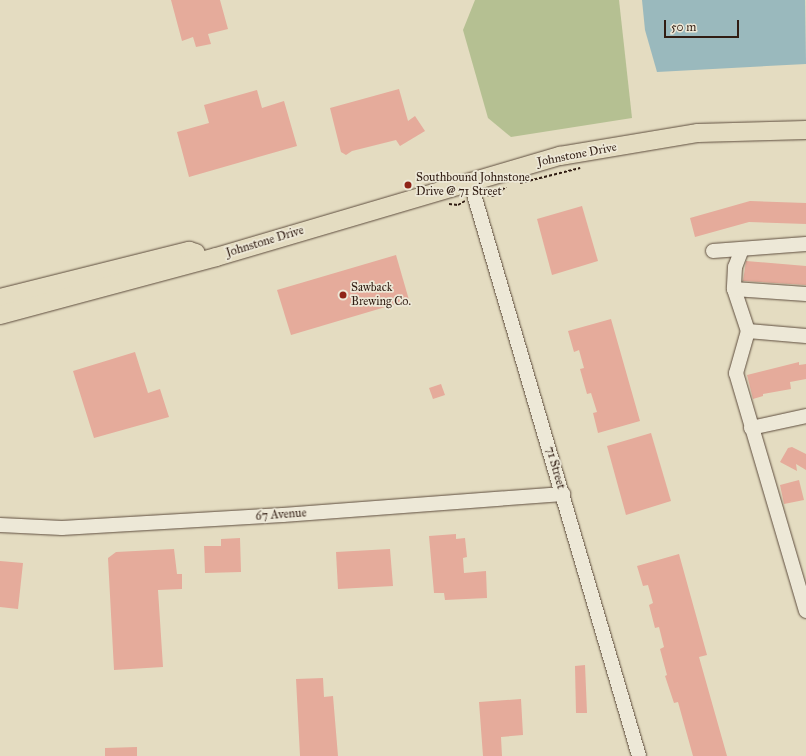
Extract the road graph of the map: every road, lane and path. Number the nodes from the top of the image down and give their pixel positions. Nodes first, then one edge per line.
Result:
1 (806, 130) edge
2 (582, 167) dead end
3 (470, 181) junction
4 (490, 194) dead end
5 (806, 244) edge
6 (742, 249) junction
7 (713, 251) dead end
8 (216, 257) junction
9 (734, 289) junction
10 (806, 294) edge
11 (0, 298) edge
12 (0, 315) edge
13 (748, 331) junction
14 (806, 336) edge
15 (806, 416) edge
16 (751, 428) junction
17 (562, 494) junction
18 (0, 525) edge
19 (801, 573) edge
20 (806, 611) edge
21 (639, 756) edge

1 - 3 main road, Johnstone Drive
2 - 4 path
3 - 8 main road, Johnstone Drive
3 - 17 street, 71 Street
5 - 6 street
6 - 7 street
6 - 9 street
8 - 11 main road, Johnstone Drive
8 - 12 main road, Johnstone Drive
9 - 10 street
9 - 13 street
13 - 14 street
13 - 16 street
15 - 16 street
16 - 19 street
17 - 18 street, 67 Avenue
17 - 21 street, 71 Street
19 - 20 street

